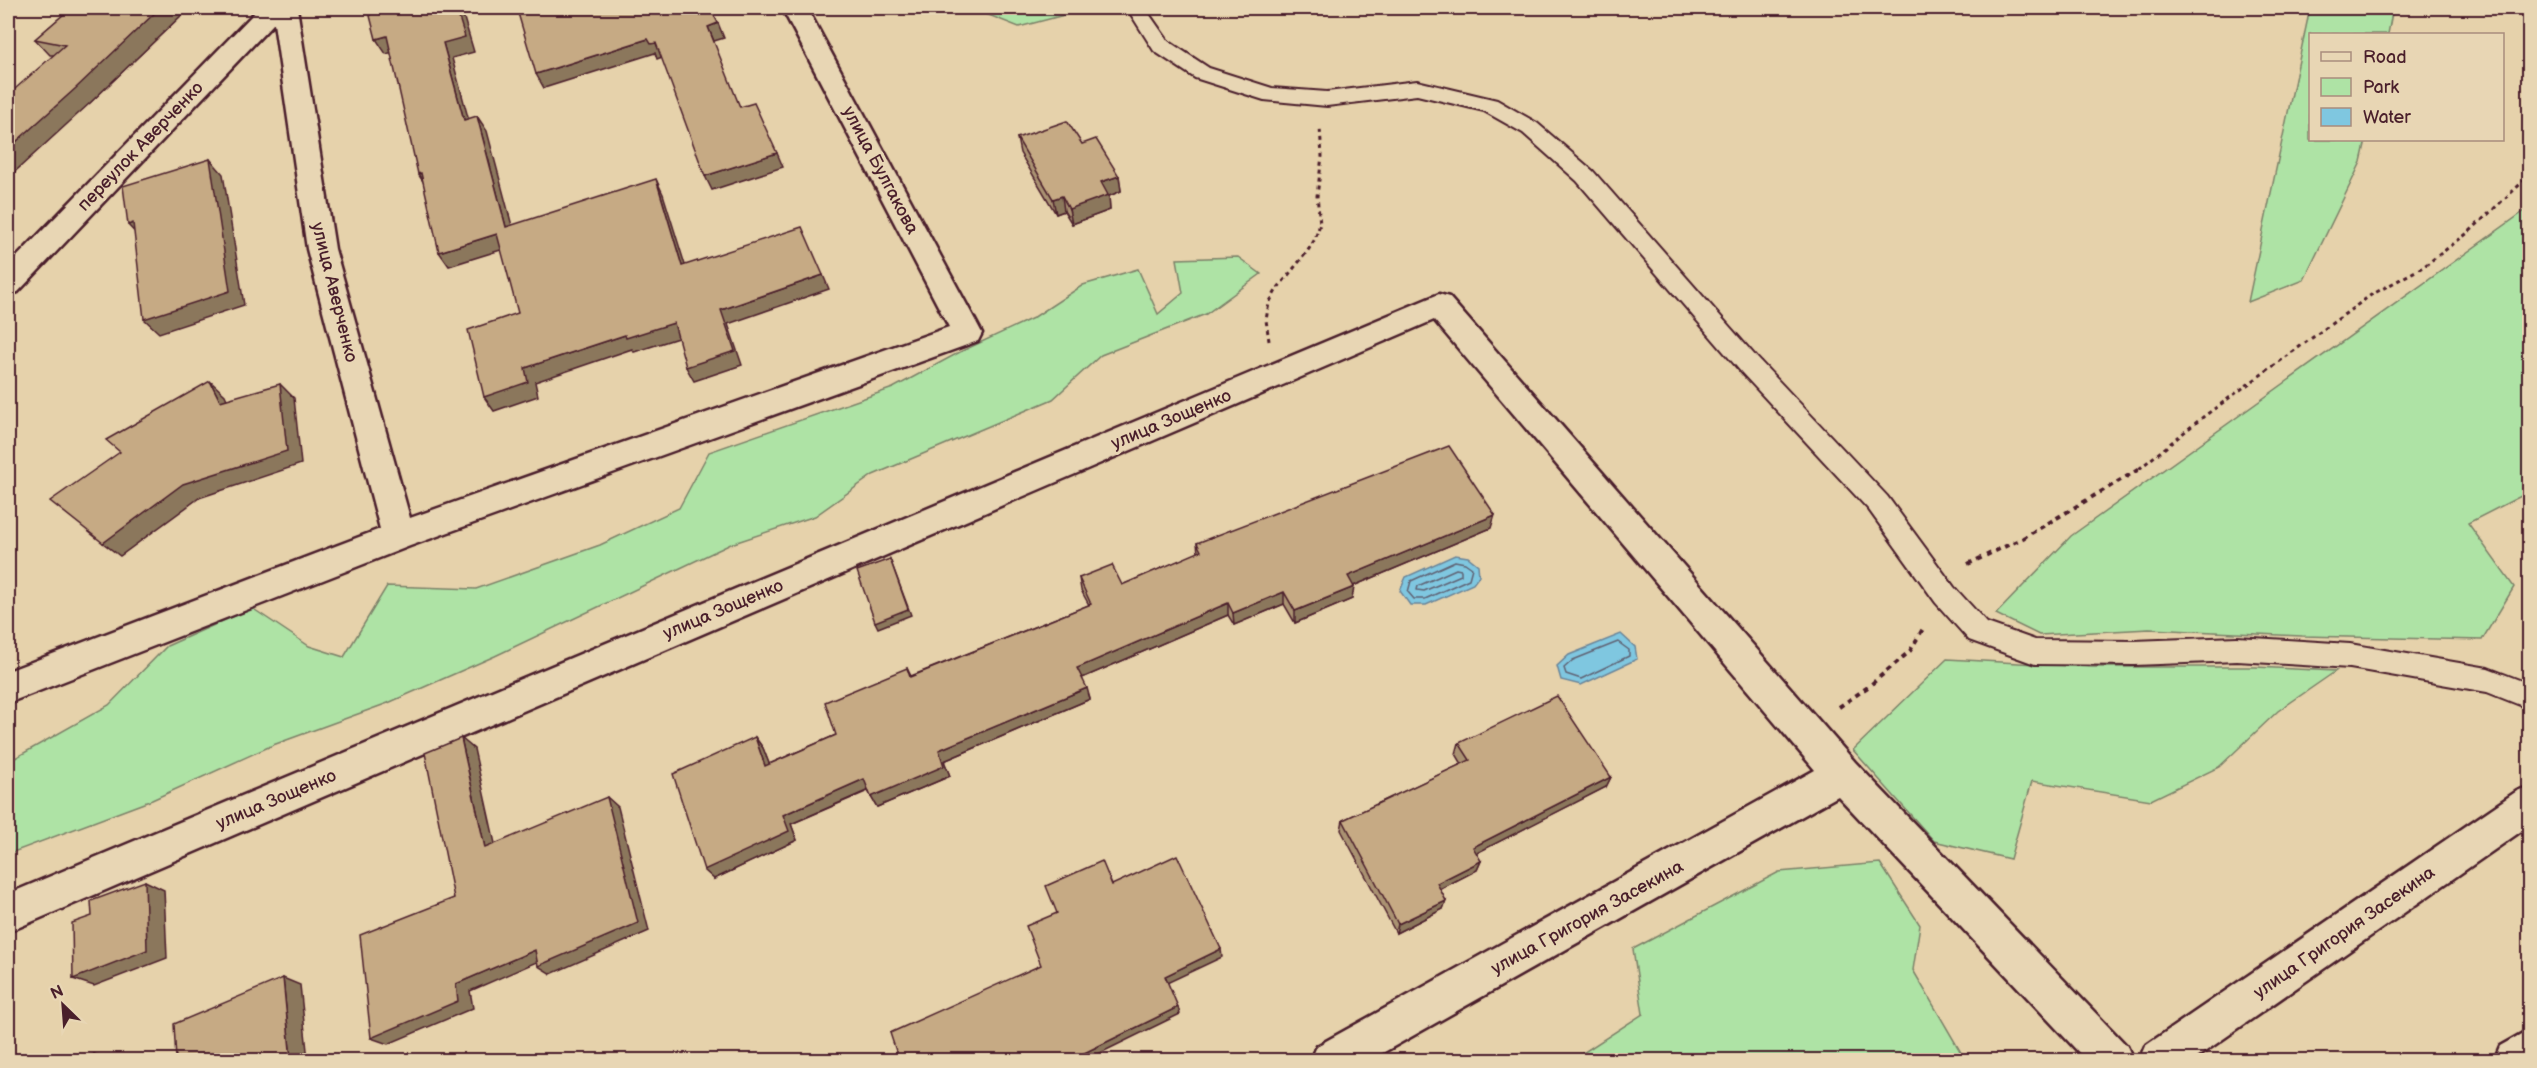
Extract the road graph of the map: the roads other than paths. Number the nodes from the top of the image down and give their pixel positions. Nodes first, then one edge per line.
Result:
1 (273, 8) edge
2 (284, 8) edge
3 (794, 8) edge
4 (1137, 8) edge
5 (8, 284) edge
6 (398, 536) junction
7 (8, 687) edge
8 (2529, 697) edge
9 (1842, 774) junction
10 (2529, 803) edge
11 (8, 912) edge
12 (2529, 1049) edge
13 (1331, 1060) edge
14 (2113, 1060) edge
15 (2158, 1060) edge
16 (2514, 1060) edge

1 - 5 street, переулок Аверченко
2 - 6 street, улица Аверченко
3 - 6 street, улица Булгакова
4 - 8 lane
6 - 7 street
9 - 11 street, улица Зощенко
9 - 13 street, улица Григория Засекина
9 - 14 street
10 - 15 street, улица Григория Засекина
12 - 16 street

